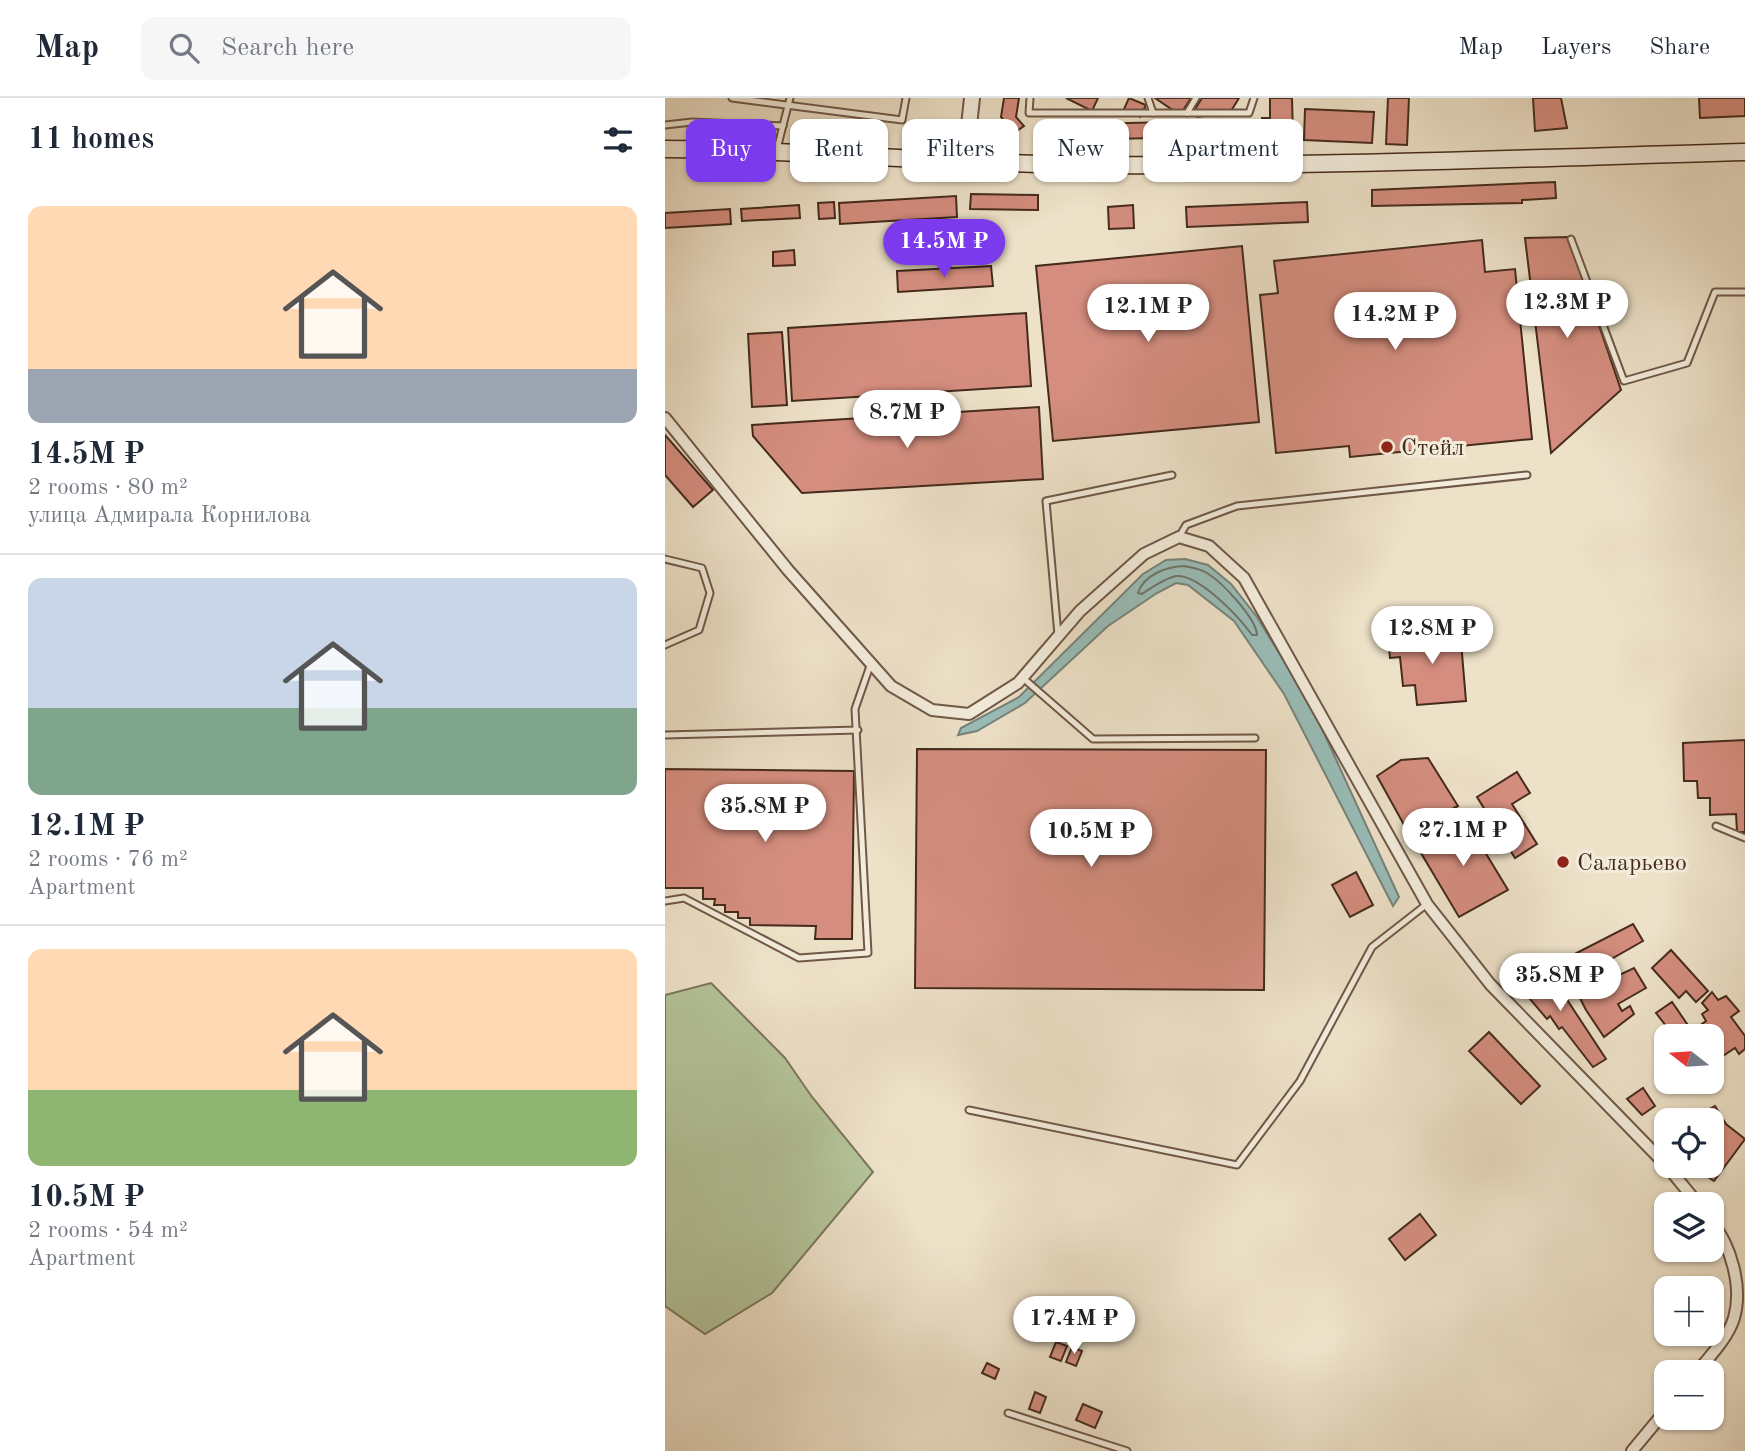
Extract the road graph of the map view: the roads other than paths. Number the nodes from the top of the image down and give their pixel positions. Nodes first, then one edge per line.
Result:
1 (732, 98) edge
2 (906, 98) edge
3 (972, 98) edge
4 (1030, 98) edge
5 (1148, 98) edge
6 (1196, 98) edge
7 (1254, 98) edge
8 (789, 101) edge
9 (1153, 113) junction
10 (1187, 113) junction
11 (970, 119) edge
12 (665, 125) edge
13 (783, 126) junction
14 (665, 149) edge
15 (777, 150) junction
16 (1745, 152) edge
17 (902, 158) edge
18 (1019, 163) edge
19 (1571, 239) dead end
20 (1745, 292) edge
21 (665, 418) edge
22 (1171, 475) dead end
23 (1527, 475) dead end
24 (1178, 537) junction
25 (665, 559) edge
26 (1058, 638) junction
27 (665, 645) edge
28 (871, 663) junction
29 (1023, 678) junction
30 (858, 730) junction
31 (665, 735) edge
32 (1255, 738) dead end
33 (1716, 826) dead end
34 (1745, 838) edge
35 (665, 901) edge
36 (1427, 904) junction
37 (969, 1110) dead end
38 (1654, 1153) edge
39 (1677, 1178) edge
40 (1688, 1192) edge
41 (1724, 1241) edge
42 (1736, 1280) junction
43 (1745, 1299) edge
44 (1707, 1360) edge
45 (1008, 1413) dead end
46 (1654, 1424) edge
47 (1127, 1451) edge
48 (1632, 1451) edge

1 - 8 lane
2 - 8 lane
3 - 11 street
4 - 9 lane
5 - 9 lane
6 - 10 lane
7 - 10 lane
8 - 13 lane
9 - 10 lane
12 - 13 lane
13 - 15 lane
14 - 15 main road
15 - 17 main road
16 - 18 main road
19 - 20 lane
21 - 28 street
22 - 26 lane
23 - 24 lane
24 - 26 street
24 - 36 street
25 - 27 lane
26 - 29 street
28 - 29 street
28 - 30 lane
29 - 32 lane
30 - 31 lane
30 - 35 lane
33 - 34 lane
36 - 37 lane
36 - 38 street
39 - 40 street
41 - 42 street
42 - 43 lane
42 - 44 street
45 - 47 lane
46 - 48 street

